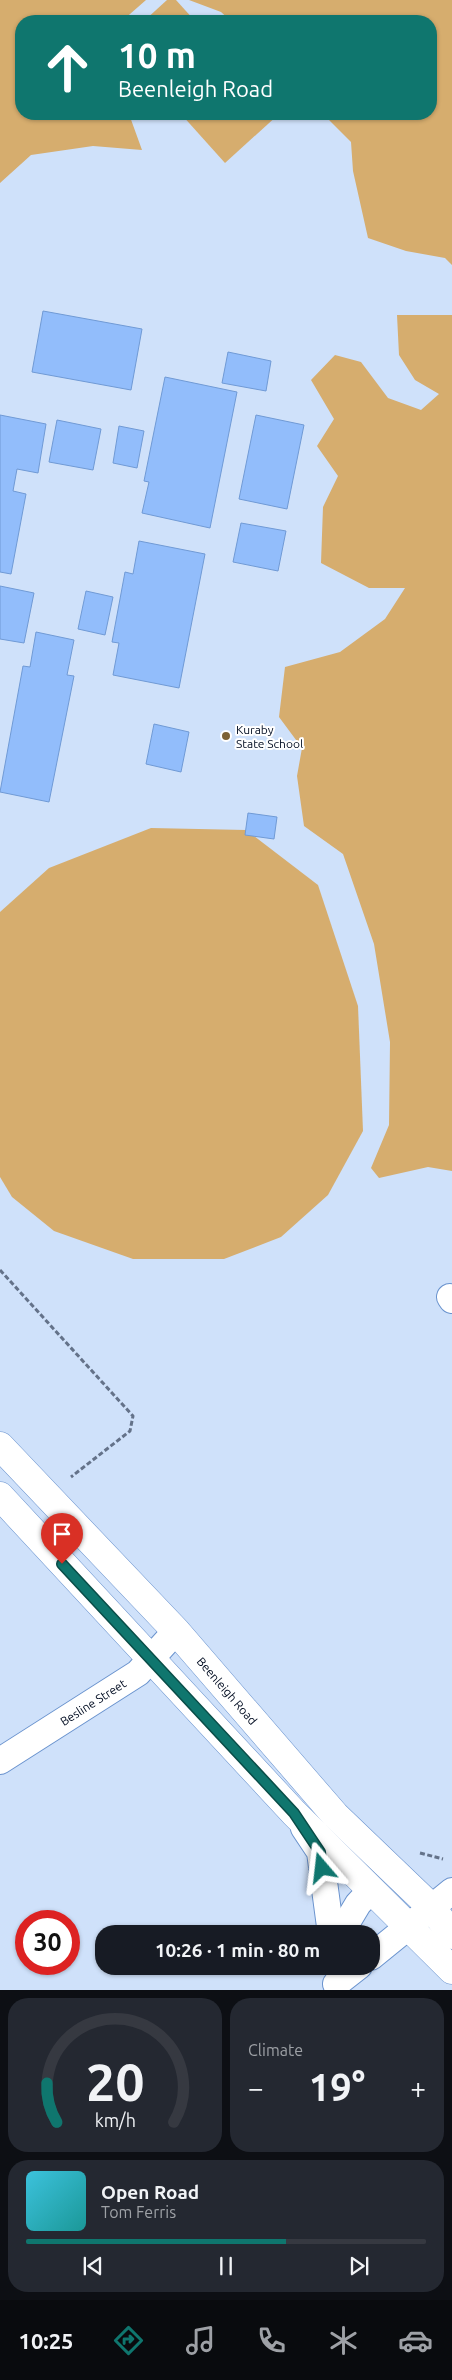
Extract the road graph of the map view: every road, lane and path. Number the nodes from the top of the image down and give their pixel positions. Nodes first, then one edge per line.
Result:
1 (0, 1270) edge
2 (0, 1446) edge
3 (69, 1484) dead end
4 (0, 1496) edge
5 (176, 1631) junction
6 (150, 1659) junction
7 (0, 1761) edge
8 (294, 1813) junction
9 (418, 1852) dead end
10 (443, 1859) dead end
11 (371, 1890) junction
12 (442, 1900) edge
13 (330, 1925) edge
14 (345, 1925) edge
15 (408, 1928) junction
16 (452, 1935) edge
17 (380, 1950) edge
18 (452, 1970) edge

1 - 3 path
2 - 5 main road, Beenleigh Road
4 - 6 main road
5 - 6 street, Besline Street
5 - 12 main road, Beenleigh Road
6 - 7 street, Besline Street
6 - 8 main road
8 - 11 main road
8 - 13 street
9 - 10 path
11 - 14 street
11 - 15 main road
12 - 15 street
12 - 16 main road, Beenleigh Road
15 - 17 street
15 - 18 main road

